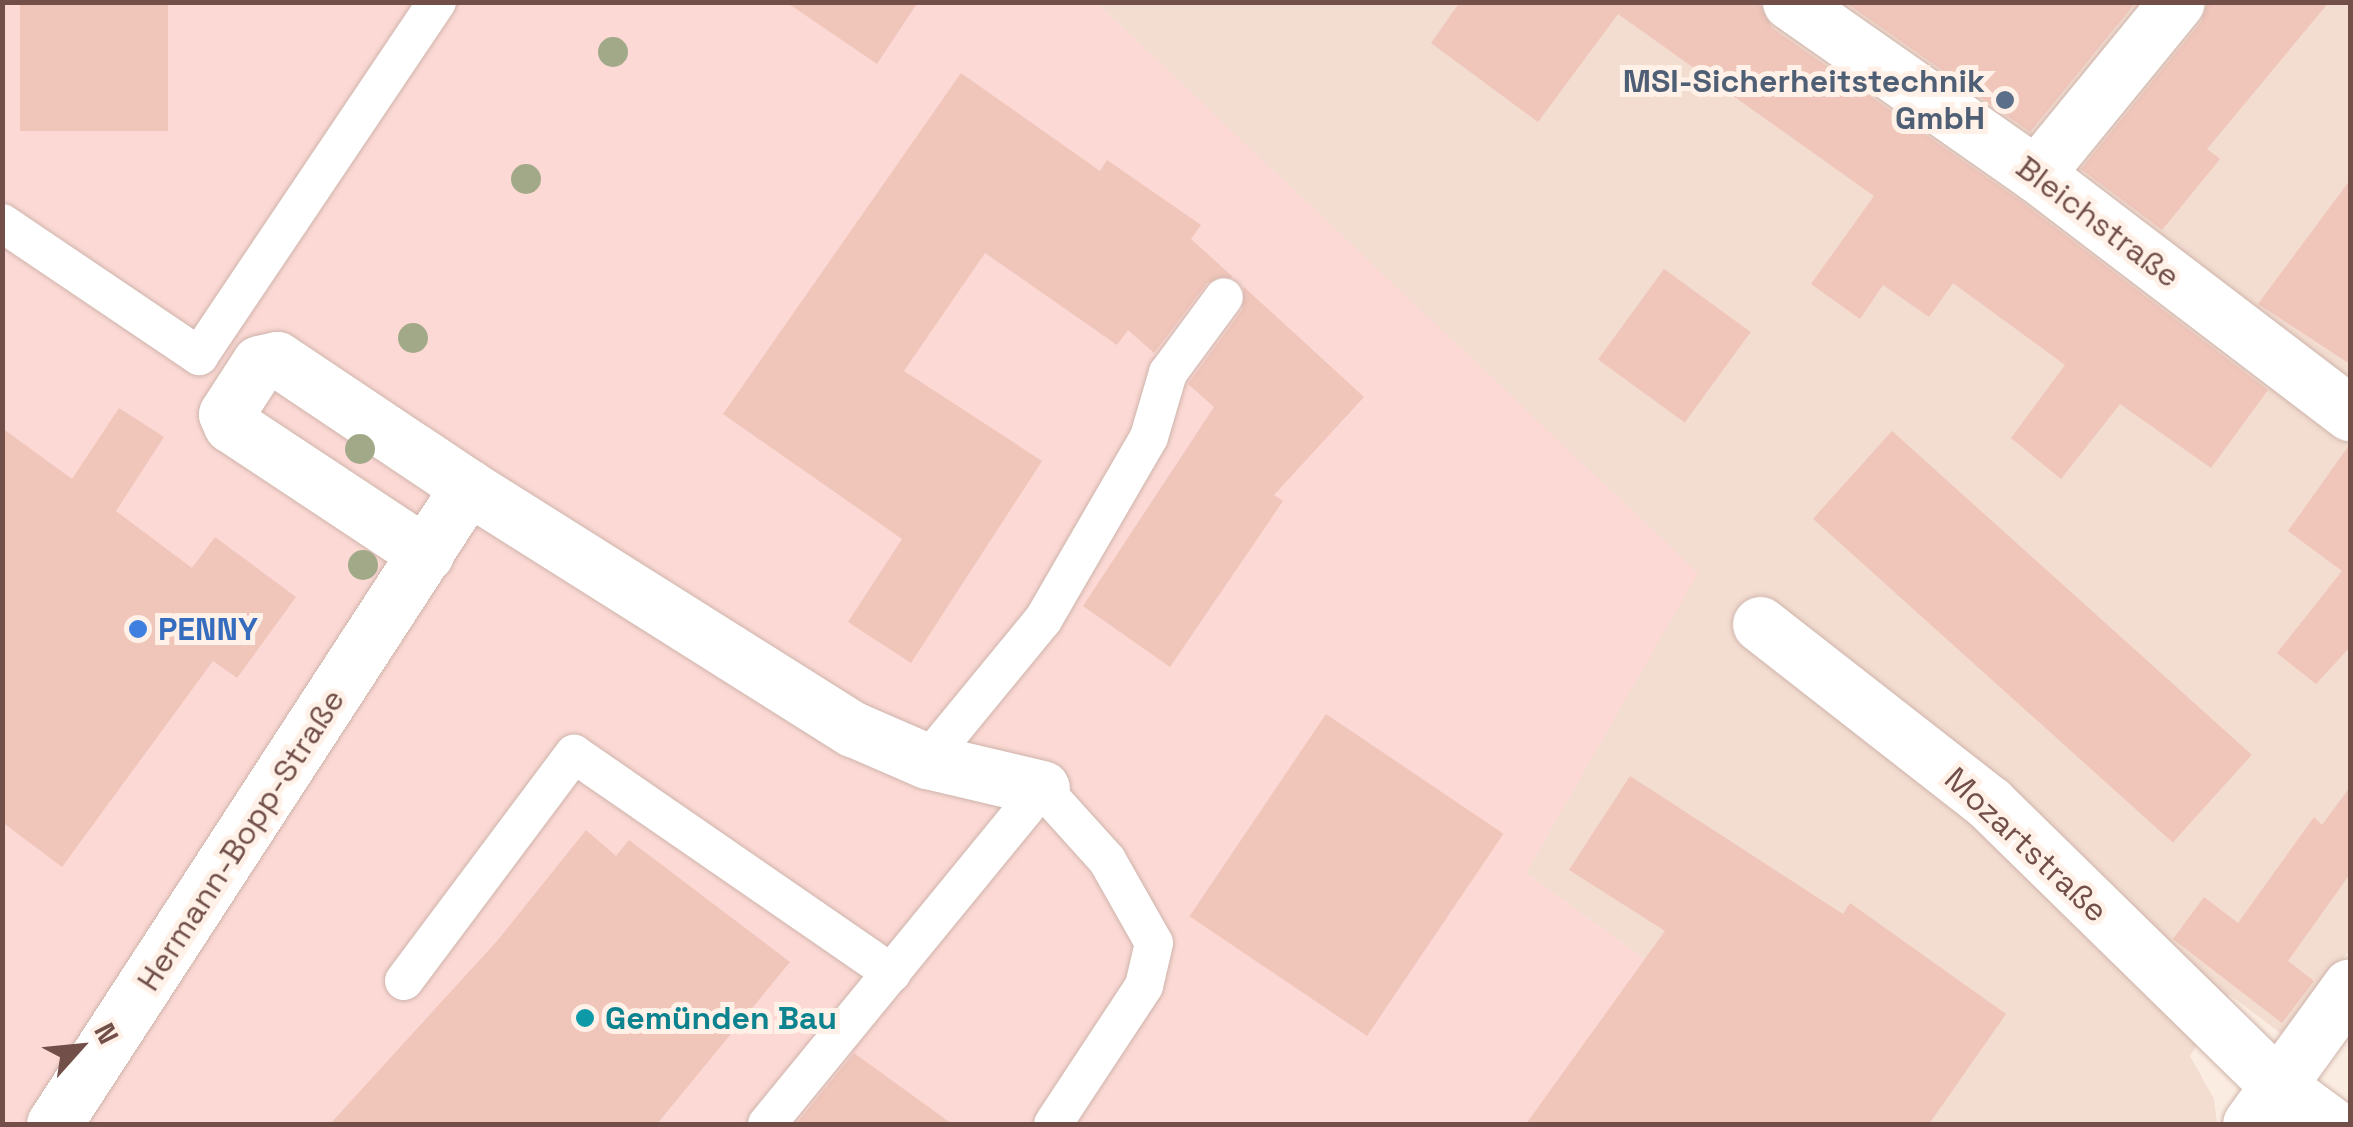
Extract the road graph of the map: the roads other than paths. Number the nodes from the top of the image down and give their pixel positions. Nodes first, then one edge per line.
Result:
1 (437, 2) edge
2 (1790, 2) edge
3 (2176, 2) edge
4 (2036, 174) junction
5 (2, 224) edge
6 (1224, 297) dead end
7 (2350, 413) edge
8 (468, 487) junction
9 (426, 554) junction
10 (1760, 624) dead end
11 (928, 761) junction
12 (1042, 788) junction
13 (892, 973) junction
14 (404, 981) dead end
15 (2350, 986) edge
16 (2264, 1105) edge
17 (54, 1124) edge
18 (767, 1124) edge
19 (1053, 1124) edge
20 (2330, 1124) edge

1 - 5 lane
2 - 4 street, Bleichstraße
3 - 4 street
4 - 7 street, Bleichstraße
6 - 11 lane
8 - 9 street, Hermann-Bopp-Straße
8 - 9 street
8 - 11 street
9 - 17 street, Hermann-Bopp-Straße
10 - 16 street, Mozartstraße
11 - 12 street
12 - 13 lane
12 - 19 lane
13 - 14 lane
13 - 18 lane
15 - 16 street
16 - 20 street, Mozartstraße

